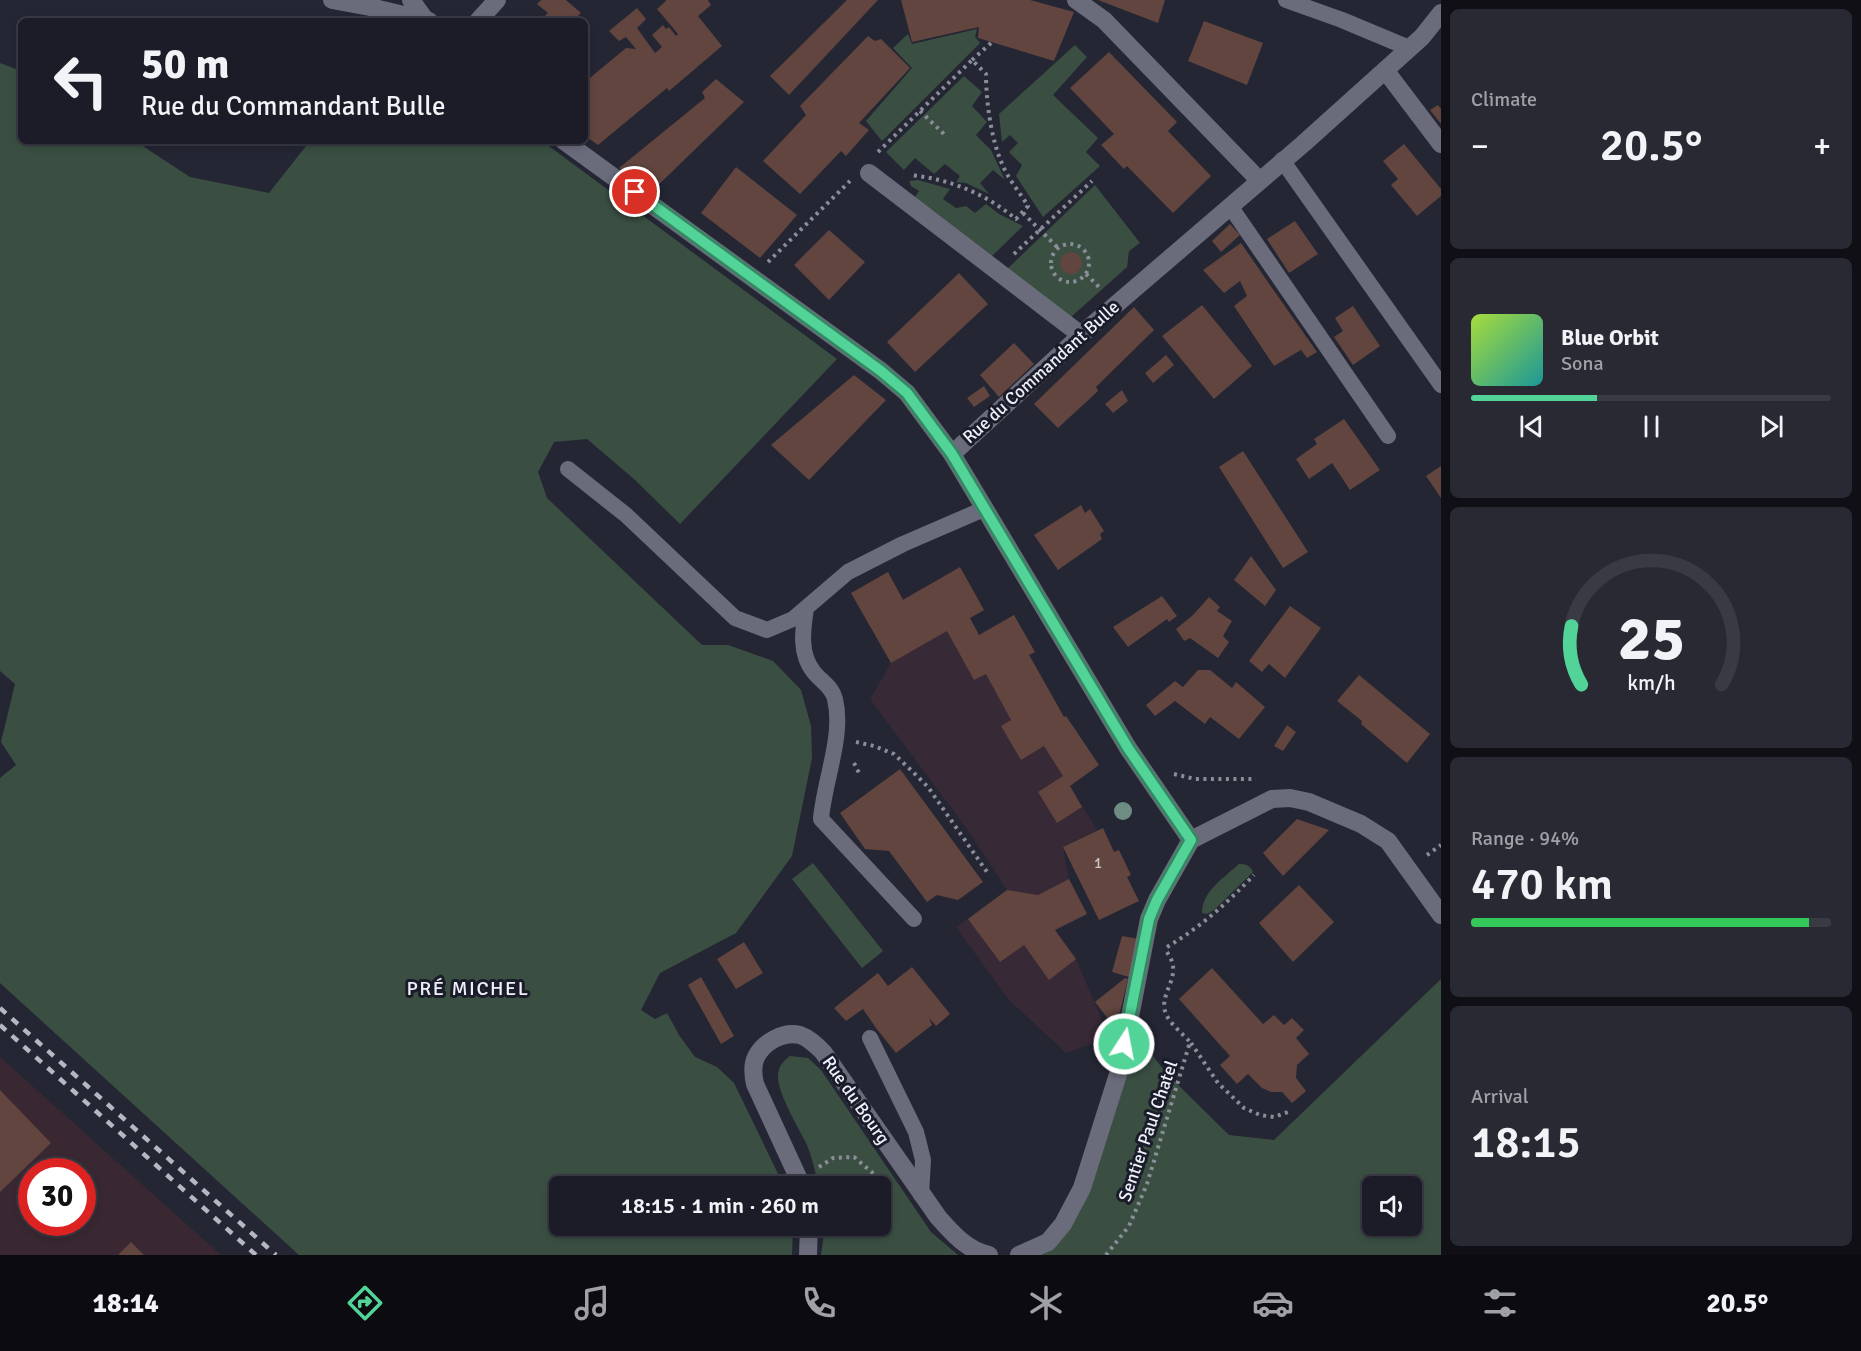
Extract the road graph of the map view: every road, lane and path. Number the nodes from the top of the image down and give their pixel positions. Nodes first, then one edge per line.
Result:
1 (332, 0) edge
2 (411, 0) edge
3 (497, 0) edge
4 (1076, 0) edge
5 (1286, 0) edge
6 (1441, 13) edge
7 (417, 18) edge
8 (424, 18) edge
9 (481, 18) edge
10 (991, 43) dead end
11 (1409, 48) junction
12 (972, 60) junction
13 (1385, 70) junction
14 (920, 111) junction
15 (946, 135) dead end
16 (568, 144) edge
17 (1441, 144) edge
18 (1282, 160) junction
19 (863, 173) junction
20 (1259, 180) junction
21 (1092, 181) dead end
22 (1230, 206) junction
23 (1023, 213) junction
24 (1040, 229) junction
25 (1058, 248) junction
26 (997, 271) junction
27 (752, 278) junction
28 (1081, 335) junction
29 (1441, 385) edge
30 (1388, 436) dead end
31 (952, 454) junction
32 (568, 469) dead end
33 (984, 509) junction
34 (806, 608) junction
35 (835, 737) junction
36 (1171, 773) dead end
37 (1265, 780) dead end
38 (937, 800) junction
39 (930, 805) dead end
40 (1191, 840) junction
41 (1419, 847) dead end
42 (1430, 861) dead end
43 (987, 872) dead end
44 (1254, 875) dead end
45 (1441, 915) edge
46 (914, 919) dead end
47 (870, 1038) dead end
48 (1190, 1042) junction
49 (1288, 1112) dead end
50 (798, 1176) edge
51 (810, 1176) edge
52 (876, 1176) edge
53 (891, 1184) edge
54 (919, 1192) junction
55 (809, 1236) edge
56 (808, 1255) edge
57 (989, 1255) edge
58 (1018, 1255) edge
59 (1106, 1255) edge

1 - 7 street
2 - 8 street
3 - 9 street
4 - 20 street
5 - 11 lane
6 - 11 street, Rue du Commandant Bulle
10 - 12 path
11 - 13 street, Rue du Commandant Bulle
12 - 14 path
12 - 23 path
13 - 17 street
13 - 18 street, Rue du Commandant Bulle
14 - 15 path
14 - 19 path
16 - 27 street
18 - 20 street, Rue du Commandant Bulle
18 - 29 lane
19 - 23 path
19 - 26 street
19 - 27 path
20 - 22 street, Rue du Commandant Bulle
21 - 24 path
22 - 28 street, Rue du Commandant Bulle
22 - 30 lane
23 - 24 path
24 - 25 path
24 - 26 path
25 - 25 path
26 - 28 street
27 - 31 street
28 - 31 street, Rue du Commandant Bulle
31 - 33 street, Rue du Commandant Bulle
32 - 34 lane
33 - 34 lane
33 - 40 street, Rue du Commandant Bulle
34 - 35 lane
35 - 38 path
35 - 46 lane
36 - 37 path
38 - 39 path
38 - 43 path
40 - 45 street
40 - 58 street
41 - 42 path
44 - 48 path, Sentier Paul Chatel
47 - 54 lane
48 - 49 path
48 - 59 path, Sentier Paul Chatel
50 - 54 street, Rue du Bourg
51 - 52 path
53 - 54 path
54 - 57 street, Rue du Bourg
55 - 56 street

